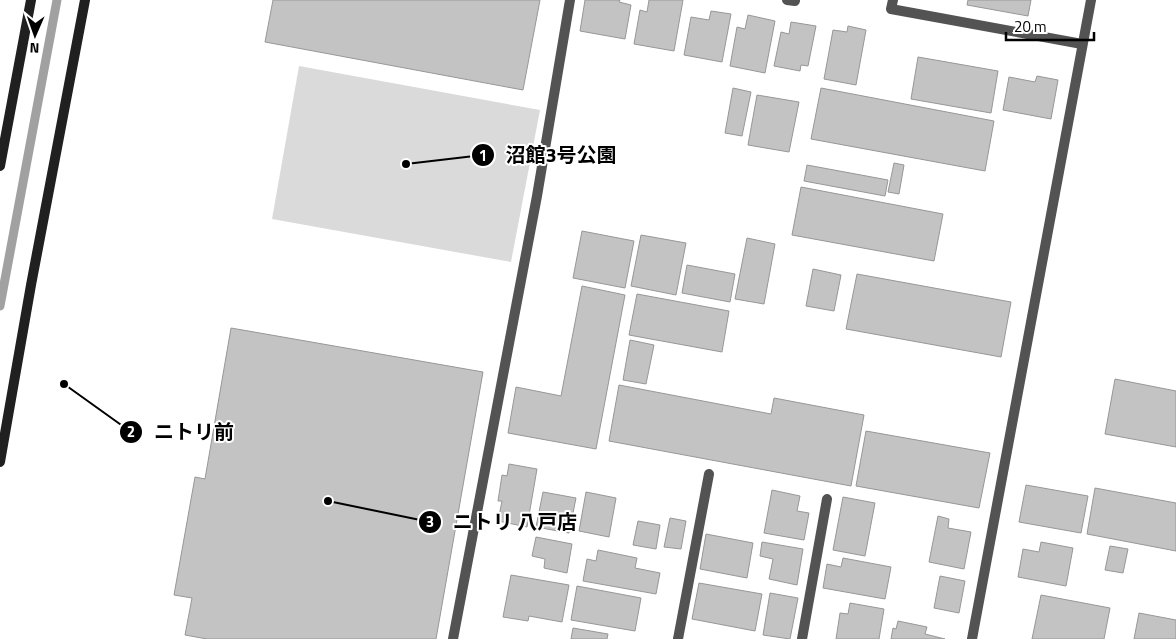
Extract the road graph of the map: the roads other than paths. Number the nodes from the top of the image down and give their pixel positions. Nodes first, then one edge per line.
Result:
1 (31, 0) edge
2 (85, 0) edge
3 (570, 0) edge
4 (893, 0) edge
5 (1091, 0) edge
6 (1082, 44) junction
7 (0, 166) edge
8 (0, 462) edge
9 (709, 474) dead end
10 (827, 499) dead end
11 (453, 639) edge
12 (678, 639) edge
13 (802, 639) edge
14 (972, 639) edge

1 - 7 street
2 - 8 street
3 - 11 street
4 - 6 street
5 - 6 street
6 - 14 street
9 - 12 street
10 - 13 street

